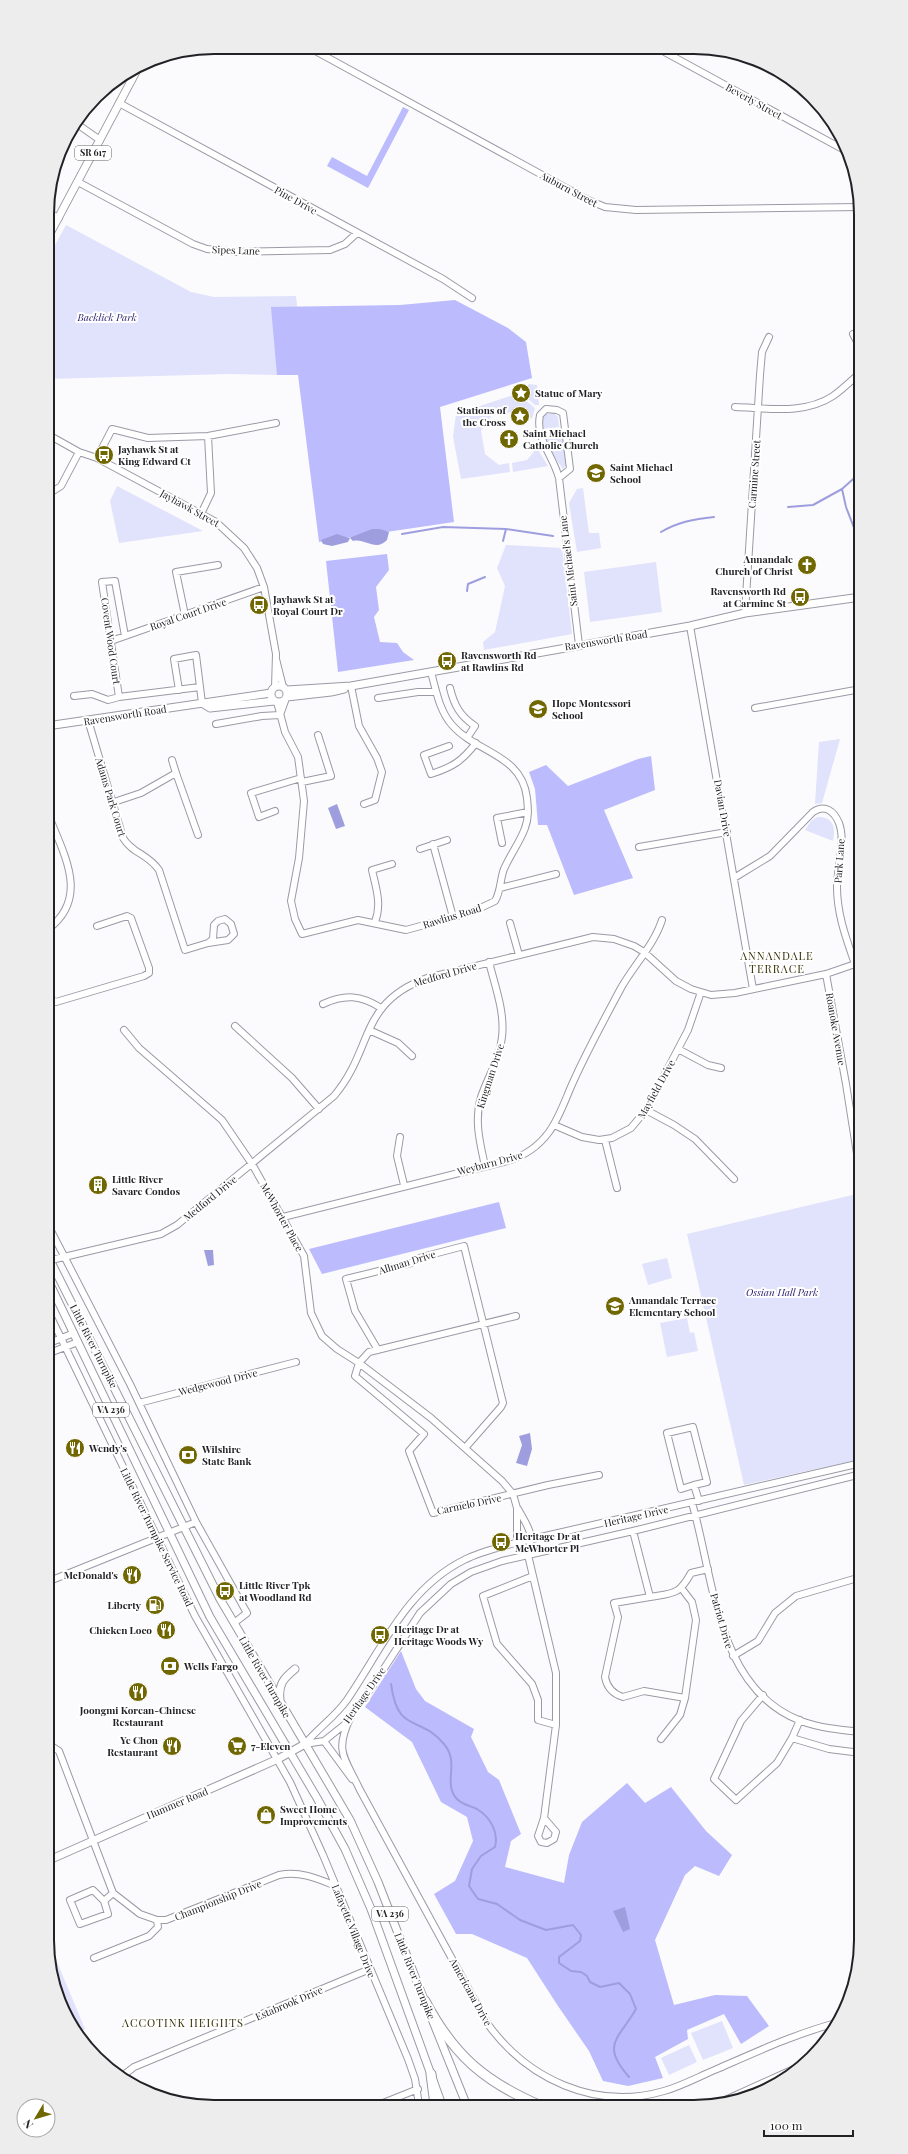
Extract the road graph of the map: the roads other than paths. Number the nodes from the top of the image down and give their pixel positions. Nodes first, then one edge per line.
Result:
1 (321, 54) edge
2 (668, 54) edge
3 (134, 75) edge
4 (119, 103) junction
5 (80, 127) edge
6 (100, 140) junction
7 (839, 147) edge
8 (78, 182) junction
9 (854, 207) edge
10 (54, 216) edge
11 (59, 218) junction
12 (54, 227) edge
13 (356, 233) junction
14 (472, 298) dead end
15 (769, 337) dead end
16 (854, 379) edge
17 (735, 407) dead end
18 (758, 408) junction
19 (276, 423) dead end
20 (208, 436) junction
21 (54, 438) edge
22 (79, 452) junction
23 (97, 458) junction
24 (559, 478) junction
25 (54, 490) edge
26 (201, 514) junction
27 (218, 565) dead end
28 (264, 587) junction
29 (854, 598) edge
30 (745, 613) junction
31 (186, 615) junction
32 (690, 626) junction
33 (125, 636) junction
34 (111, 641) junction
35 (579, 645) junction
36 (276, 659) junction
37 (431, 672) junction
38 (351, 686) junction
39 (200, 687) junction
40 (450, 688) dead end
41 (179, 690) junction
42 (273, 690) junction
43 (854, 690) edge
44 (436, 692) junction
45 (286, 694) junction
46 (74, 696) dead end
47 (119, 697) junction
48 (378, 698) dead end
49 (275, 701) junction
50 (202, 703) junction
51 (755, 708) dead end
52 (280, 715) junction
53 (88, 720) junction
54 (216, 724) dead end
55 (54, 725) edge
56 (318, 735) dead end
57 (467, 738) junction
58 (476, 743) junction
59 (449, 746) dead end
60 (172, 760) dead end
61 (176, 773) junction
62 (301, 780) junction
63 (111, 803) junction
64 (364, 804) dead end
65 (275, 811) dead end
66 (528, 812) junction
67 (54, 831) edge
68 (727, 832) junction
69 (198, 835) dead end
70 (448, 840) dead end
71 (502, 843) dead end
72 (433, 844) junction
73 (639, 847) dead end
74 (420, 849) dead end
75 (392, 864) dead end
76 (556, 874) dead end
77 (734, 878) junction
78 (500, 888) junction
79 (453, 917) junction
80 (662, 920) dead end
81 (375, 922) junction
82 (54, 923) edge
83 (510, 923) dead end
84 (97, 926) dead end
85 (208, 943) junction
86 (644, 952) junction
87 (854, 952) edge
88 (518, 955) junction
89 (489, 962) junction
90 (854, 964) edge
91 (826, 974) junction
92 (754, 989) junction
93 (701, 992) junction
94 (54, 1001) edge
95 (323, 1004) dead end
96 (381, 1008) junction
97 (236, 1026) dead end
98 (124, 1030) dead end
99 (369, 1030) junction
100 (678, 1049) junction
101 (412, 1056) dead end
102 (721, 1068) dead end
103 (319, 1109) junction
104 (646, 1110) junction
105 (554, 1125) junction
106 (854, 1135) edge
107 (400, 1137) dead end
108 (605, 1140) junction
109 (252, 1164) junction
110 (485, 1166) junction
111 (734, 1179) dead end
112 (404, 1186) junction
113 (617, 1188) dead end
114 (283, 1217) junction
115 (54, 1235) edge
116 (66, 1258) junction
117 (54, 1259) edge
118 (54, 1271) edge
119 (54, 1292) edge
120 (516, 1316) dead end
121 (54, 1324) edge
122 (483, 1325) junction
123 (74, 1333) junction
124 (61, 1338) junction
125 (54, 1341) edge
126 (78, 1342) junction
127 (65, 1346) junction
128 (378, 1350) junction
129 (54, 1351) edge
130 (296, 1362) dead end
131 (359, 1363) junction
132 (139, 1402) junction
133 (465, 1448) junction
134 (854, 1466) edge
135 (599, 1475) dead end
136 (854, 1476) edge
137 (694, 1485) junction
138 (514, 1494) junction
139 (699, 1501) junction
140 (692, 1503) junction
141 (517, 1508) junction
142 (695, 1515) junction
143 (196, 1522) junction
144 (185, 1527) junction
145 (633, 1531) junction
146 (169, 1534) junction
147 (157, 1538) junction
148 (532, 1539) junction
149 (519, 1542) junction
150 (528, 1555) junction
151 (708, 1569) junction
152 (532, 1576) junction
153 (54, 1579) edge
154 (854, 1579) edge
155 (682, 1589) junction
156 (650, 1597) junction
157 (234, 1624) junction
158 (733, 1656) junction
159 (295, 1668) dead end
160 (763, 1695) junction
161 (685, 1698) junction
162 (281, 1704) junction
163 (351, 1716) junction
164 (800, 1720) junction
165 (556, 1725) junction
166 (854, 1731) edge
167 (792, 1738) junction
168 (661, 1739) dead end
169 (324, 1741) junction
170 (305, 1744) junction
171 (54, 1748) edge
172 (291, 1753) junction
173 (854, 1753) edge
174 (278, 1759) junction
175 (360, 1790) junction
176 (544, 1818) dead end
177 (92, 1841) junction
178 (54, 1858) edge
179 (336, 1886) junction
180 (113, 1893) junction
181 (104, 1901) junction
182 (157, 1920) junction
183 (94, 1958) dead end
184 (370, 1969) junction
185 (425, 2001) junction
186 (830, 2025) edge
187 (126, 2074) edge
188 (431, 2074) junction
189 (418, 2088) junction
190 (390, 2100) edge
191 (419, 2100) edge
192 (434, 2100) edge
193 (440, 2100) edge
194 (465, 2100) edge
195 (528, 2100) edge

1 - 9 street, Auburn Street
2 - 7 street, Beverly Street
3 - 4 main road, SR 617
4 - 6 main road, SR 617
4 - 13 street, Pine Drive
5 - 6 street
6 - 8 main road, SR 617
8 - 11 main road, SR 617
8 - 13 street, Sipes Lane
10 - 11 street
11 - 12 main road, SR 617
13 - 14 street, Pine Drive
15 - 18 street, Carmine Street
16 - 18 street
17 - 18 street
18 - 30 street, Carmine Street
19 - 20 street
20 - 23 street
20 - 26 street
21 - 22 street, Jayhawk Street
22 - 23 street, Jayhawk Street
22 - 25 street
23 - 26 street, Jayhawk Street
24 - 24 street, Saint Michael's Lane
24 - 35 street, Saint Michael's Lane
26 - 28 street, Jayhawk Street
27 - 31 street
28 - 31 street, Royal Court Drive
28 - 36 street, Jayhawk Street
29 - 30 main road, Ravensworth Road
30 - 32 main road, Ravensworth Road
31 - 33 street, Royal Court Drive
32 - 35 main road, Ravensworth Road
32 - 68 street, Davian Drive
33 - 34 street, Royal Court Drive
33 - 34 street, Covent Wood Court
34 - 47 street, Covent Wood Court
35 - 37 main road, Ravensworth Road
36 - 42 street, Jayhawk Street
36 - 45 street, Jayhawk Street
37 - 38 main road, Ravensworth Road
37 - 44 street, Rawlins Road
38 - 45 main road, Ravensworth Road
38 - 64 street
39 - 41 street, Covent Wood Court
39 - 41 street
39 - 50 street
40 - 57 street
41 - 47 street, Covent Wood Court
42 - 45 main road, Ravensworth Road
42 - 49 main road
42 - 50 main road, Ravensworth Road
43 - 51 street
44 - 48 street
44 - 57 street, Rawlins Road
45 - 49 main road, Ravensworth Road
45 - 52 street
46 - 47 street
49 - 50 main road, Ravensworth Road
49 - 52 street
50 - 53 main road, Ravensworth Road
52 - 54 street
52 - 62 street
53 - 55 main road, Ravensworth Road
53 - 63 street, Adams Park Court
56 - 62 street
57 - 58 street, Rawlins Road
58 - 59 street
58 - 66 street, Rawlins Road
60 - 61 street
61 - 63 street
61 - 69 street
62 - 65 street
62 - 81 street, Rawlins Road
63 - 85 street, Adams Park Court
66 - 71 street
66 - 78 street, Rawlins Road
67 - 82 street
68 - 73 street
68 - 77 street, Davian Drive
70 - 72 street
72 - 74 street
72 - 79 street
75 - 81 street
76 - 78 street
77 - 87 street, Park Lane
77 - 92 street, Davian Drive
78 - 79 street, Rawlins Road
79 - 81 street, Rawlins Road
80 - 86 street, Weyburn Drive
83 - 88 street
84 - 94 street
85 - 85 street, Adams Park Court
86 - 88 street, Medford Drive
86 - 93 street, Medford Drive
86 - 105 street, Weyburn Drive
88 - 89 street, Medford Drive
89 - 96 street, Medford Drive
89 - 110 street, Kingman Drive
90 - 91 street, Medford Drive
91 - 92 street, Medford Drive
91 - 106 street, Roanoke Avenue
92 - 93 street, Medford Drive
93 - 100 street, Mayfield Drive
95 - 96 street
96 - 99 street, Medford Drive
97 - 103 street
98 - 109 street, McWhorter Place
99 - 101 street
99 - 103 street, Medford Drive
100 - 102 street
100 - 104 street, Mayfield Drive
103 - 109 street, Medford Drive
104 - 108 street, Mayfield Drive
104 - 111 street
105 - 108 street
105 - 110 street, Weyburn Drive
107 - 112 street
108 - 113 street
109 - 114 street, McWhorter Place
109 - 116 street, Medford Drive
110 - 112 street, Weyburn Drive
112 - 114 street, Weyburn Drive
114 - 131 street, McWhorter Place
115 - 116 street
116 - 117 street, Medford Drive
116 - 132 street
118 - 144 main road, Little River Turnpike / VA 236
119 - 123 main road, Little River Turnpike / VA 236
120 - 122 street
121 - 124 street, Little River Turnpike Service Road
122 - 128 street
122 - 128 street, Allman Drive
122 - 133 street, Allman Drive
123 - 124 street
123 - 126 main road, Little River Turnpike / VA 236
124 - 125 street
124 - 127 street, Little River Turnpike Service Road
126 - 127 street
126 - 146 main road, Little River Turnpike / VA 236
127 - 129 street
127 - 147 street, Little River Turnpike Service Road
128 - 131 street
130 - 132 street, Wedgewood Drive
131 - 133 street, McWhorter Place
131 - 138 street, Carmelo Drive
132 - 143 street
133 - 138 street, McWhorter Place
134 - 139 street, Heritage Drive
135 - 138 street, Carmelo Drive
136 - 142 street, Heritage Drive
137 - 137 street
137 - 139 street
138 - 141 street
139 - 140 street, Heritage Drive
140 - 142 street, Patriot Drive
140 - 148 street, Heritage Drive
141 - 148 street
141 - 149 street
142 - 145 street, Heritage Drive
142 - 151 street, Patriot Drive
143 - 144 street
143 - 157 street
144 - 146 street
144 - 157 main road, Little River Turnpike / VA 236
145 - 150 street, Heritage Drive
145 - 156 street
146 - 147 street
146 - 172 main road, Little River Turnpike / VA 236
147 - 153 street
147 - 174 street, Little River Turnpike Service Road
148 - 149 street, Heritage Drive
148 - 150 street
149 - 150 street
149 - 170 street, Heritage Drive
150 - 152 street
150 - 163 street, Heritage Drive
151 - 155 street
151 - 158 street, Patriot Drive
152 - 165 street
152 - 165 street
154 - 158 street
155 - 156 street
155 - 161 street
156 - 161 street
157 - 162 main road, Little River Turnpike / VA 236
158 - 160 street, Patriot Drive
159 - 162 main road
160 - 164 street, Patriot Drive
160 - 167 street
161 - 168 street
162 - 170 main road, Little River Turnpike / VA 236
163 - 169 street, Heritage Drive
163 - 175 street, Americana Drive
164 - 166 street, Patriot Drive
164 - 167 street
165 - 176 street
167 - 173 street
169 - 170 street, Heritage Drive
169 - 175 street, Americana Drive
170 - 172 main road, Hummer Road
170 - 185 main road, Little River Turnpike / VA 236
171 - 177 street
172 - 174 main road, Hummer Road
172 - 188 main road, Little River Turnpike / VA 236
174 - 177 main road, Hummer Road
174 - 179 street, Lafayette Village Drive
175 - 186 street, Americana Drive
177 - 178 main road, Hummer Road
177 - 180 street
179 - 182 street, Championship Drive
179 - 184 street, Lafayette Village Drive
180 - 181 street
180 - 182 street
181 - 181 street
182 - 183 street
184 - 187 street, Estabrook Drive
184 - 189 street, Lafayette Village Drive
185 - 194 main road, Little River Turnpike / VA 236
185 - 195 highway
188 - 192 highway
188 - 193 main road, Little River Turnpike / VA 236
189 - 190 street
189 - 191 street, Lafayette Village Drive

